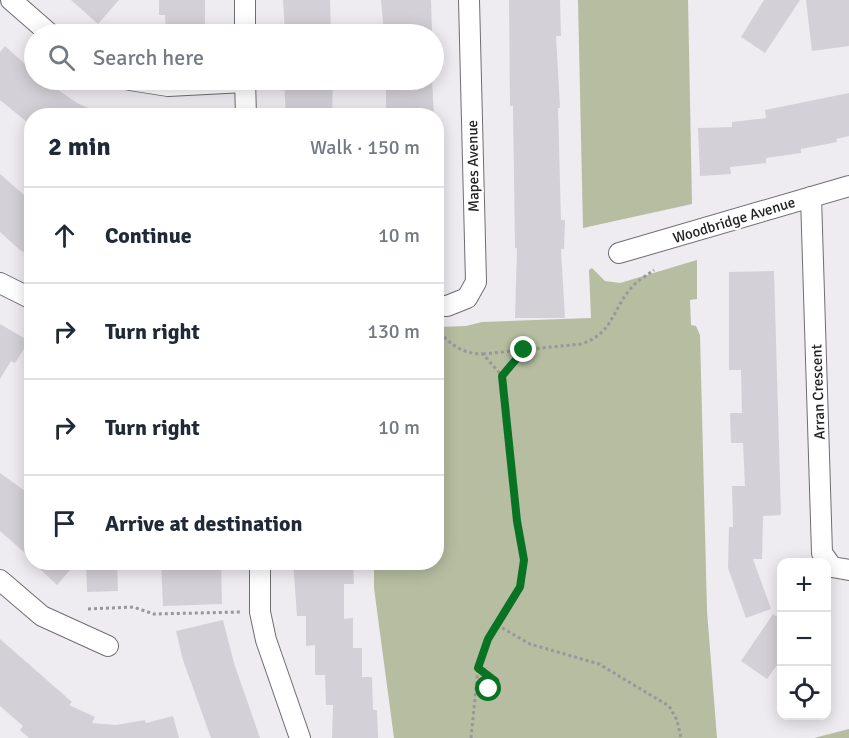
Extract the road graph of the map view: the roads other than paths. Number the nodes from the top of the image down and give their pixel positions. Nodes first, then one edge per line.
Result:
1 (11, 0) edge
2 (245, 0) edge
3 (469, 0) edge
4 (39, 24) edge
5 (245, 24) edge
6 (245, 90) edge
7 (246, 108) edge
8 (849, 186) edge
9 (811, 197) junction
10 (620, 253) dead end
11 (0, 283) edge
12 (24, 295) edge
13 (444, 306) edge
14 (260, 570) edge
15 (849, 570) edge
16 (0, 580) edge
17 (108, 646) dead end
18 (300, 738) edge

1 - 4 street
2 - 5 street
3 - 13 street, Mapes Avenue
6 - 7 street
8 - 9 street, Woodbridge Avenue
9 - 10 street, Woodbridge Avenue
9 - 15 street, Arran Crescent
11 - 12 street
14 - 18 street
16 - 17 street

